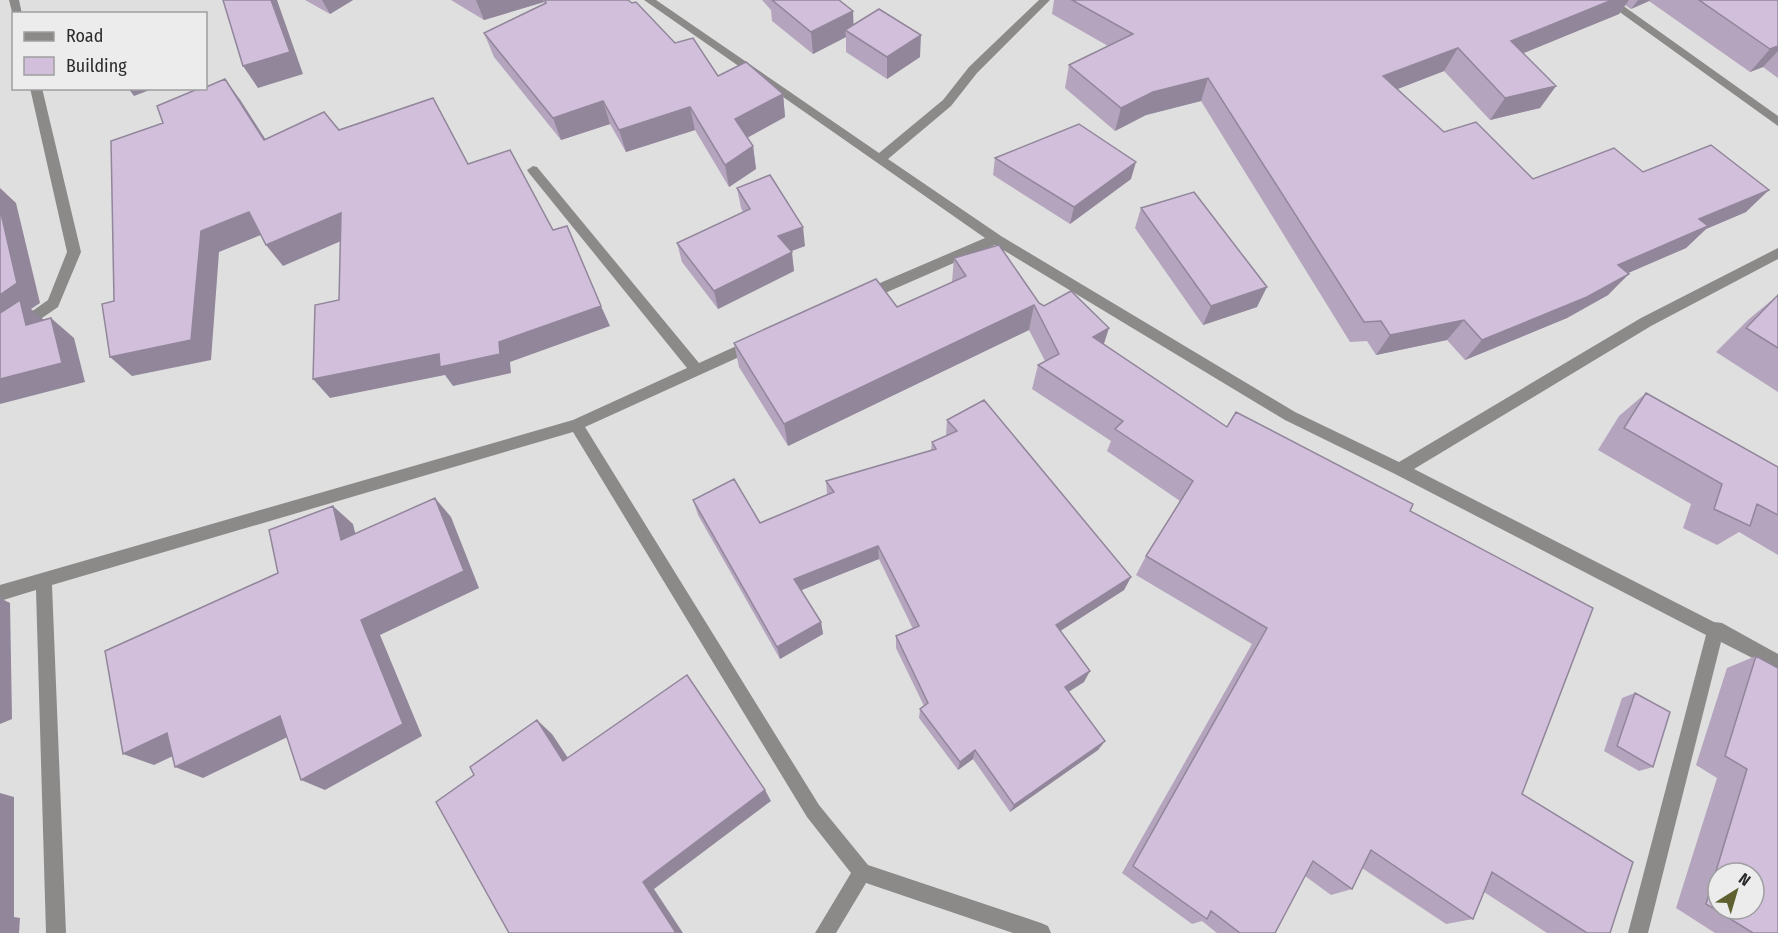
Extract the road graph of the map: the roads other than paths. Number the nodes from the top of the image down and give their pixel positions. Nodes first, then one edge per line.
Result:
1 (649, 0) edge
2 (1045, 0) edge
3 (1608, 0) edge
4 (36, 90) edge
5 (1778, 122) edge
6 (881, 158) junction
7 (533, 170) dead end
8 (996, 239) junction
9 (1778, 253) edge
10 (846, 304) edge
11 (772, 337) edge
12 (0, 341) edge
13 (697, 370) junction
14 (576, 425) junction
15 (1400, 469) junction
16 (44, 580) junction
17 (0, 593) edge
18 (1716, 629) junction
19 (1778, 663) edge
20 (862, 872) junction
21 (56, 933) edge
22 (825, 933) edge
23 (1041, 933) edge
24 (1638, 933) edge

1 - 6 street
2 - 6 street
3 - 5 street
4 - 12 street
6 - 8 street
7 - 13 street
8 - 10 street
8 - 15 street
9 - 15 street
11 - 13 street
13 - 14 street
14 - 16 street
14 - 20 street
15 - 18 street
16 - 17 street
16 - 21 street
18 - 19 street
18 - 24 street
20 - 22 street
20 - 23 street

